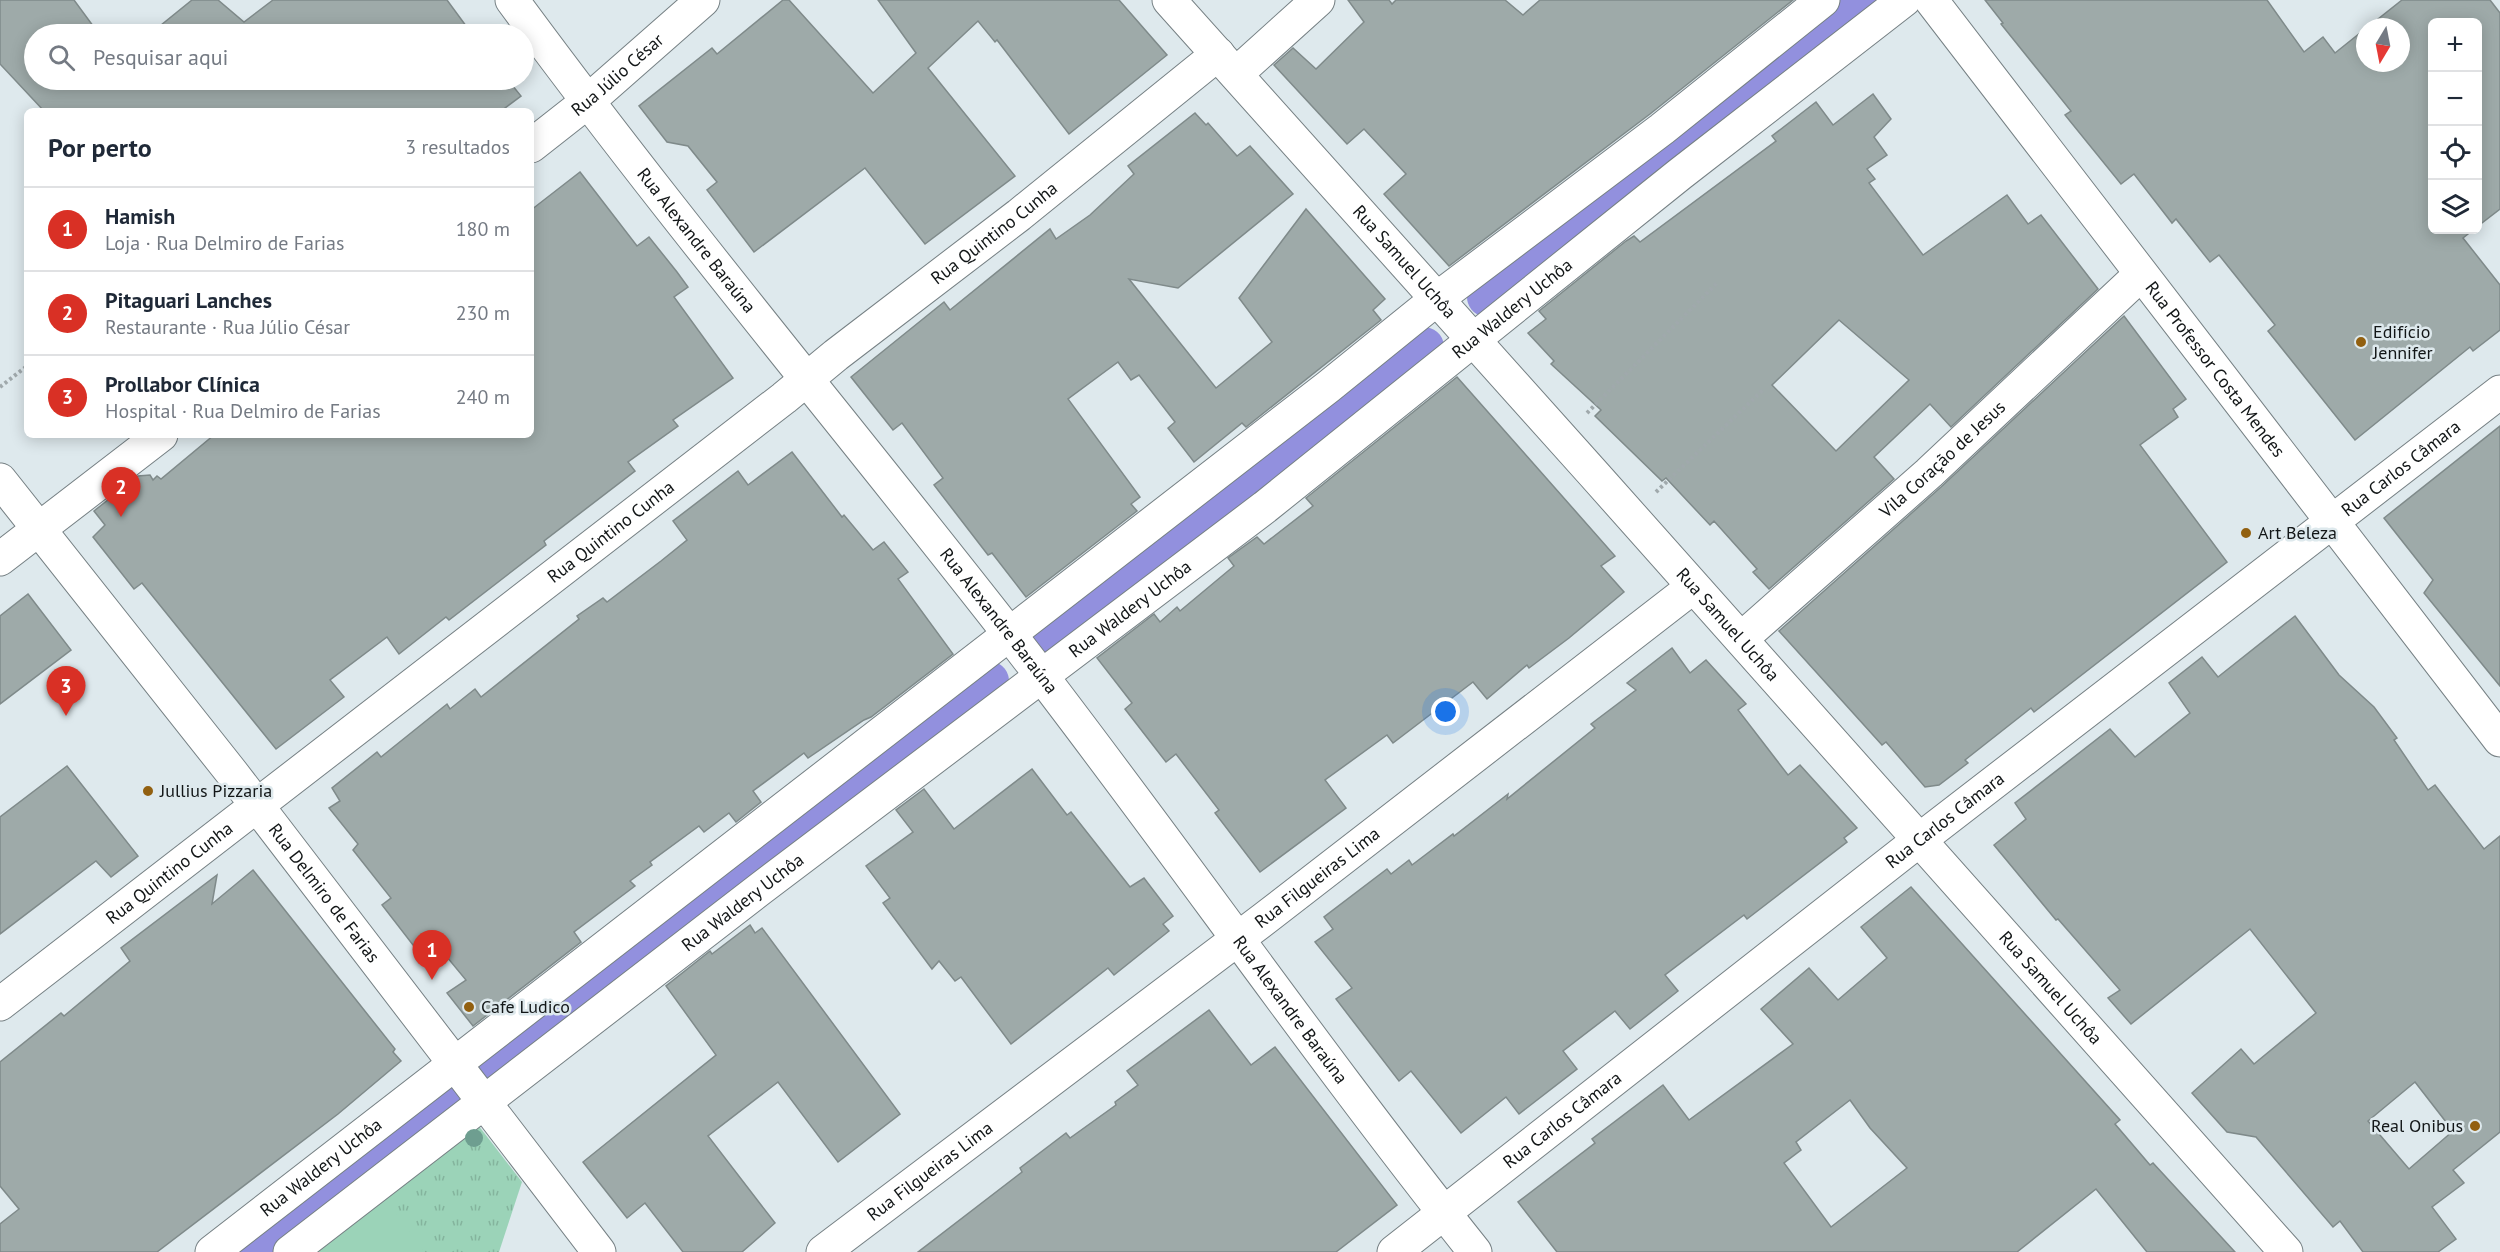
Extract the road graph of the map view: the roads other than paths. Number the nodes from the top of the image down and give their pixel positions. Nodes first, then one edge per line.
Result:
1 (512, 0) edge
2 (703, 0) edge
3 (1169, 0) edge
4 (1318, 0) edge
5 (1823, 0) edge
6 (1904, 0) edge
7 (1931, 0) edge
8 (530, 24) edge
9 (534, 30) edge
10 (1227, 64) junction
11 (587, 102) junction
12 (534, 144) edge
13 (2140, 275) junction
14 (1439, 299) junction
15 (1473, 337) junction
16 (806, 381) junction
17 (2500, 392) edge
18 (157, 438) edge
19 (0, 480) edge
20 (2331, 524) junction
21 (38, 530) junction
22 (0, 559) edge
23 (1693, 587) junction
24 (1009, 634) junction
25 (1741, 639) junction
26 (1041, 676) junction
27 (2500, 740) edge
28 (256, 804) junction
29 (1918, 841) junction
30 (1238, 939) junction
31 (0, 1004) edge
32 (452, 1064) junction
33 (484, 1103) junction
34 (1444, 1212) junction
35 (212, 1252) edge
36 (290, 1252) edge
37 (599, 1252) edge
38 (823, 1252) edge
39 (1394, 1252) edge
40 (1475, 1252) edge
41 (2286, 1252) edge

1 - 8 street, Rua Alexandre Baraúna
2 - 11 street, Rua Júlio César
3 - 10 street, Rua Samuel Uchôa
4 - 10 street, Rua Quintino Cunha
5 - 14 street, Rua Waldery Uchôa
6 - 15 street, Rua Waldery Uchôa
7 - 13 street, Rua Professor Costa Mendes
9 - 11 street, Rua Alexandre Baraúna
10 - 14 street, Rua Samuel Uchôa
10 - 16 street, Rua Quintino Cunha
11 - 12 street, Rua Júlio César
11 - 16 street, Rua Alexandre Baraúna
13 - 20 street, Rua Professor Costa Mendes
13 - 25 street, Vila Coração de Jesus
14 - 15 street, Rua Samuel Uchôa
14 - 24 street, Rua Waldery Uchôa
15 - 23 street, Rua Samuel Uchôa
15 - 26 street, Rua Waldery Uchôa
16 - 24 street, Rua Alexandre Baraúna
16 - 28 street, Rua Quintino Cunha
17 - 20 street, Rua Carlos Câmara
18 - 21 street
19 - 21 street, Rua Delmiro de Farias
20 - 27 street, Rua Professor Costa Mendes
20 - 29 street, Rua Carlos Câmara
21 - 22 street
21 - 28 street, Rua Delmiro de Farias
23 - 25 street, Rua Samuel Uchôa
23 - 30 street, Rua Filgueiras Lima
24 - 26 street, Rua Alexandre Baraúna
24 - 32 street, Rua Waldery Uchôa
25 - 29 street, Rua Samuel Uchôa
26 - 30 street, Rua Alexandre Baraúna
26 - 33 street, Rua Waldery Uchôa
28 - 31 street, Rua Quintino Cunha
28 - 32 street, Rua Delmiro de Farias
29 - 34 street, Rua Carlos Câmara
29 - 41 street, Rua Samuel Uchôa
30 - 34 street, Rua Alexandre Baraúna
30 - 38 street, Rua Filgueiras Lima
32 - 33 street, Rua Delmiro de Farias
32 - 35 street, Rua Waldery Uchôa
33 - 36 street, Rua Waldery Uchôa
33 - 37 street, Rua Delmiro de Farias
34 - 39 street, Rua Carlos Câmara
34 - 40 street, Rua Alexandre Baraúna

